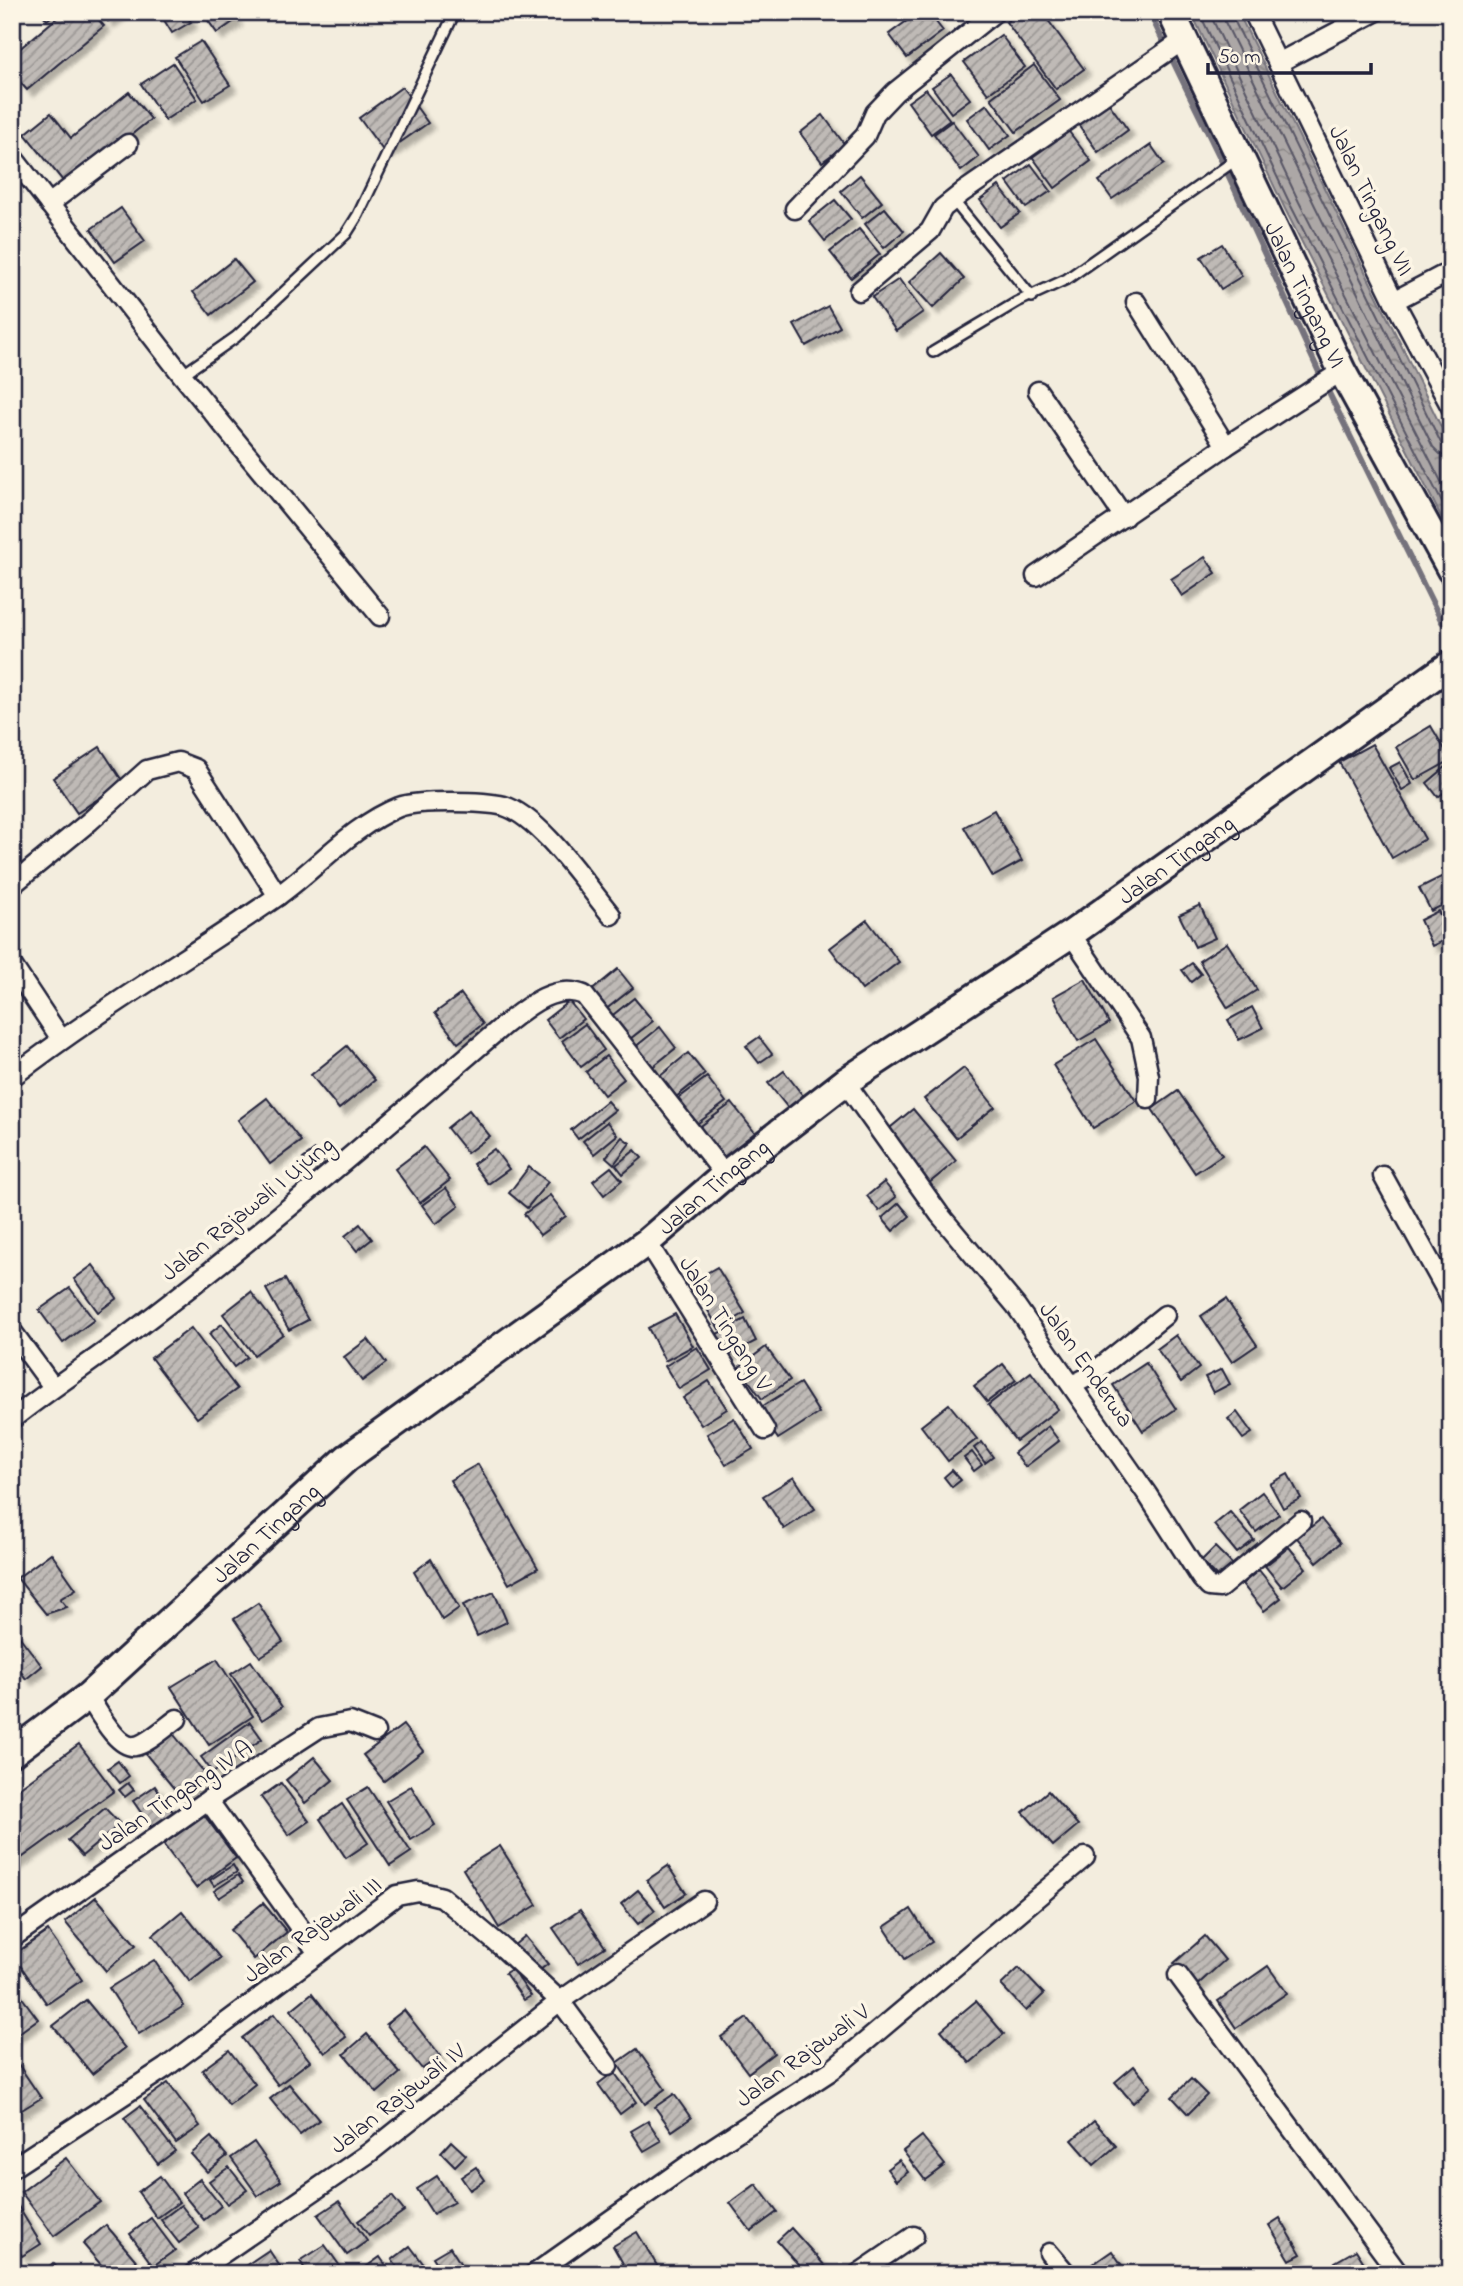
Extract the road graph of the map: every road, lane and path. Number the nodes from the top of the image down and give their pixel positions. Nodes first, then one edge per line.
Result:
1 (455, 12) edge
2 (995, 12) edge
3 (1171, 12) edge
4 (1253, 12) edge
5 (1375, 12) edge
6 (1185, 39) junction
7 (1278, 63) junction
8 (128, 144) dead end
9 (12, 156) edge
10 (1241, 156) junction
11 (953, 200) junction
12 (49, 204) junction
13 (794, 209) dead end
14 (1451, 271) edge
15 (859, 291) dead end
16 (1032, 297) junction
17 (1394, 301) junction
18 (1136, 302) dead end
19 (933, 352) dead end
20 (1342, 371) junction
21 (182, 375) junction
22 (1038, 391) dead end
23 (1451, 407) edge
24 (1226, 446) junction
25 (1124, 517) junction
26 (1451, 570) edge
27 (1036, 576) dead end
28 (380, 616) dead end
29 (1451, 664) edge
30 (12, 884) edge
31 (278, 896) junction
32 (611, 915) dead end
33 (1071, 934) junction
34 (12, 965) edge
35 (61, 1039) junction
36 (12, 1077) edge
37 (845, 1082) junction
38 (1148, 1100) dead end
39 (724, 1175) junction
40 (1383, 1176) dead end
41 (647, 1242) junction
42 (1451, 1299) edge
43 (1165, 1315) dead end
44 (12, 1331) edge
45 (1072, 1385) junction
46 (53, 1387) junction
47 (12, 1419) edge
48 (765, 1430) dead end
49 (1301, 1521) dead end
50 (88, 1696) junction
51 (177, 1719) dead end
52 (376, 1732) dead end
53 (12, 1753) edge
54 (208, 1800) junction
55 (1085, 1857) dead end
56 (704, 1900) dead end
57 (12, 1938) edge
58 (318, 1953) junction
59 (1178, 1975) dead end
60 (560, 2001) junction
61 (608, 2066) dead end
62 (12, 2168) edge
63 (914, 2236) dead end
64 (1049, 2253) dead end
65 (193, 2274) edge
66 (534, 2274) edge
67 (858, 2274) edge
68 (1066, 2274) edge
69 (1399, 2274) edge

1 - 21 lane
2 - 13 street
3 - 6 main road, Jalan Tingang VI
4 - 7 street, Jalan Tingang VII
5 - 7 street
6 - 10 main road, Jalan Tingang VI
6 - 11 street
7 - 17 street, Jalan Tingang VII
8 - 12 street
9 - 12 street
10 - 16 lane
10 - 20 main road, Jalan Tingang VI
11 - 15 street
11 - 16 lane
12 - 21 street
14 - 17 street
16 - 19 lane
17 - 23 street, Jalan Tingang VII
18 - 24 street
20 - 24 street
20 - 26 main road, Jalan Tingang VI
21 - 28 street
22 - 25 street
24 - 25 street
25 - 27 street
29 - 33 main road, Jalan Tingang
30 - 31 street
31 - 32 street
31 - 35 street
33 - 37 main road, Jalan Tingang
33 - 38 street
34 - 35 street
35 - 36 street
37 - 39 main road, Jalan Tingang
37 - 45 street, Jalan Enderwa
39 - 41 main road, Jalan Tingang
39 - 46 street, Jalan Rajawali I Ujung
40 - 42 street
41 - 48 street, Jalan Tingang V
41 - 50 main road, Jalan Tingang
43 - 45 street
44 - 46 street
45 - 49 street, Jalan Enderwa
46 - 47 street, Jalan Rajawali I Ujung
50 - 51 street
50 - 53 main road, Jalan Tingang
52 - 54 street, Jalan Tingang IV A
54 - 57 street, Jalan Tingang IV A
54 - 58 street
55 - 66 street, Jalan Rajawali V
56 - 60 street
58 - 60 street, Jalan Rajawali III
58 - 62 street, Jalan Rajawali III
59 - 69 street
60 - 61 street
60 - 65 street, Jalan Rajawali IV
63 - 67 street
64 - 68 street

